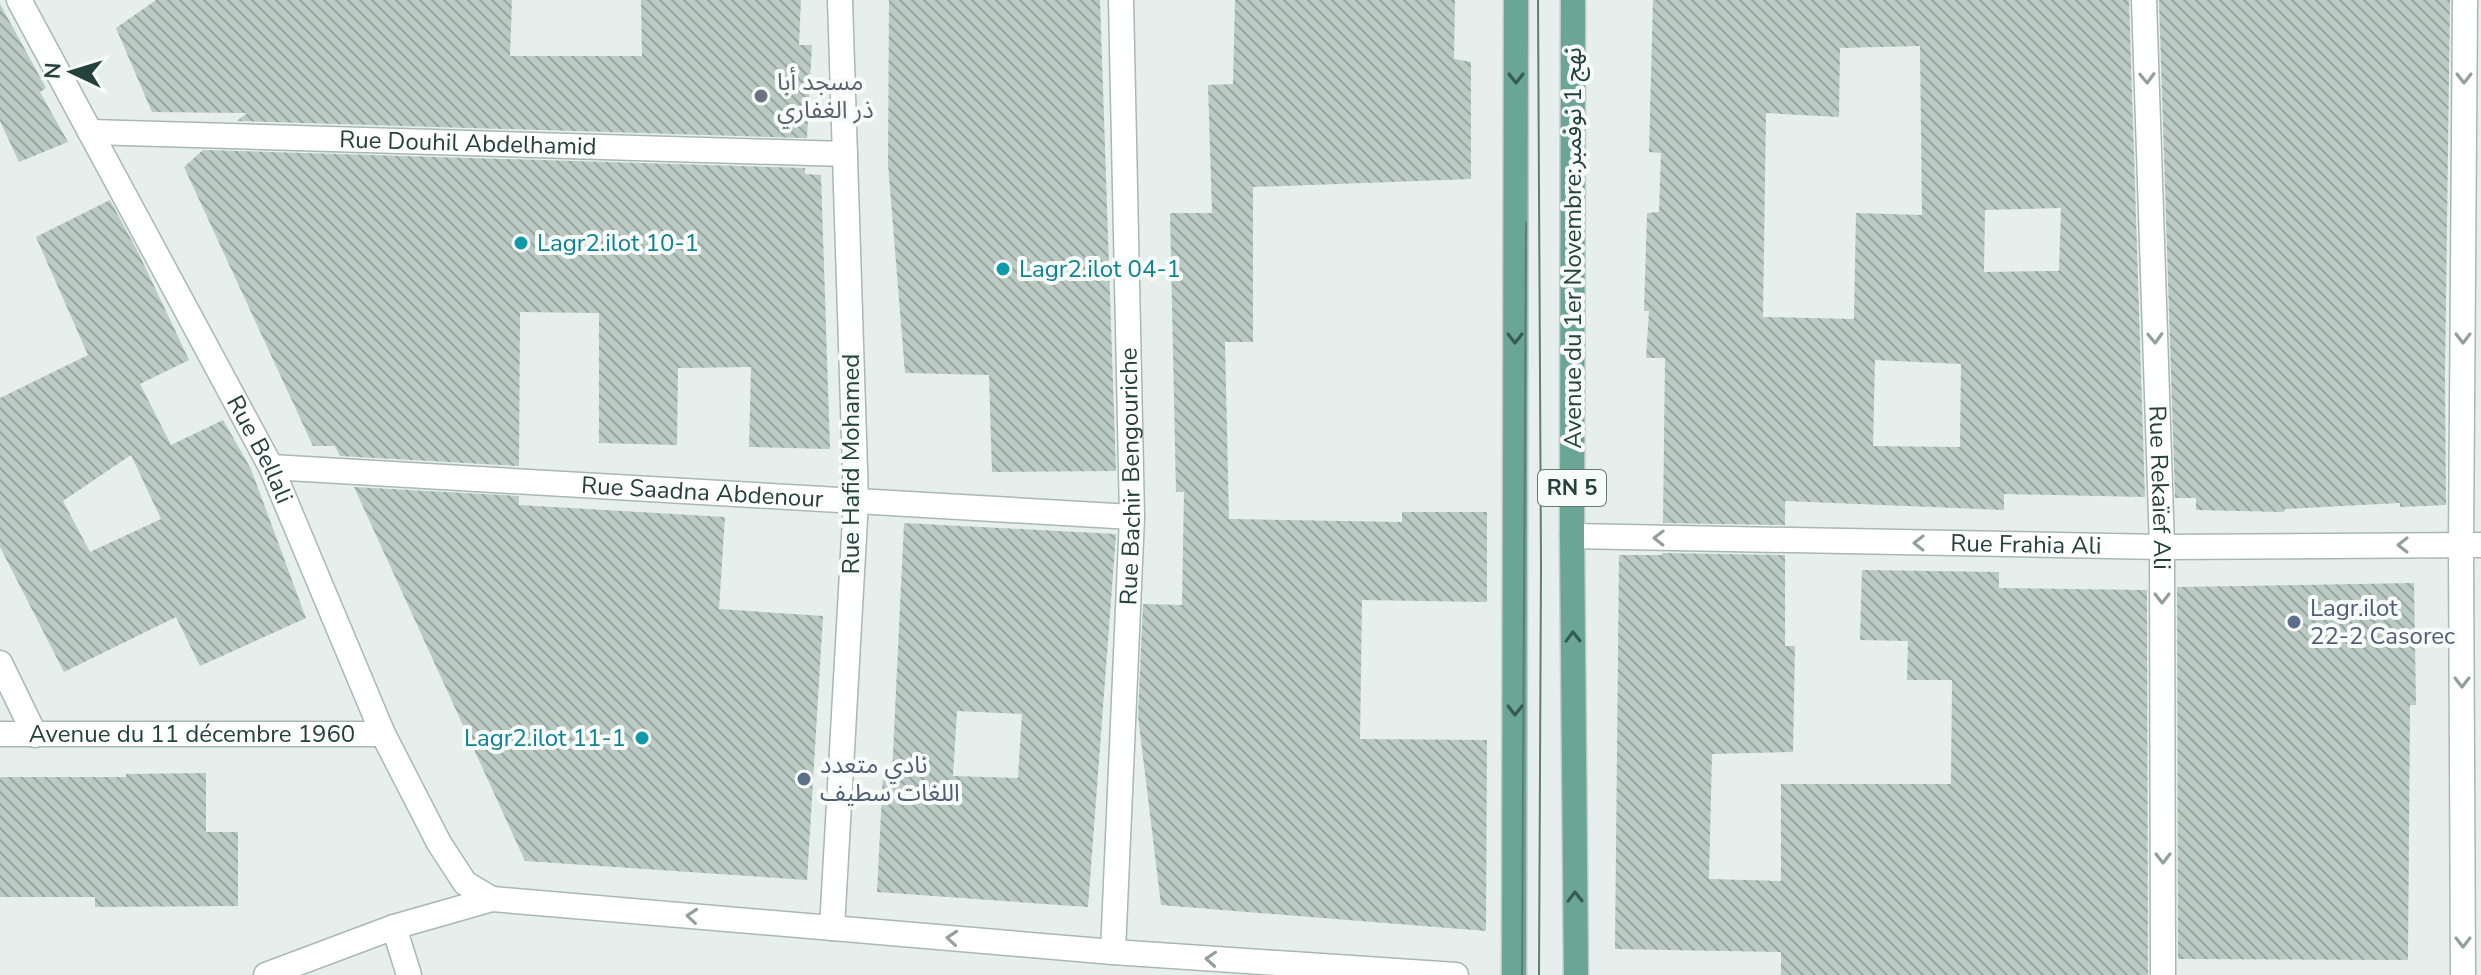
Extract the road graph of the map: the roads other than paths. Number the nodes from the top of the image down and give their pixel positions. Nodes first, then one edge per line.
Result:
1 (19, 0) edge
2 (840, 0) edge
3 (1121, 0) edge
4 (1516, 0) edge
5 (1573, 0) edge
6 (2144, 0) edge
7 (2465, 0) edge
8 (90, 132) junction
9 (845, 154) junction
10 (271, 467) junction
11 (856, 501) junction
12 (1132, 517) junction
13 (1572, 536) junction
14 (2471, 545) edge
15 (2162, 547) junction
16 (0, 663) edge
17 (0, 734) edge
18 (383, 734) junction
19 (35, 735) junction
20 (492, 899) junction
21 (394, 927) junction
22 (832, 928) junction
23 (1113, 952) junction
24 (266, 975) edge
25 (409, 975) edge
26 (1456, 975) edge
27 (1514, 975) edge
28 (1576, 975) edge
29 (2163, 975) edge
30 (2463, 975) edge

1 - 8 street, Rue Bellali
2 - 9 street, Rue Hafid Mohamed
3 - 12 street, Rue Bachir Bengouriche
4 -> 27 main road, RN 5
5 - 13 main road, Avenue du 1er Novembre;نهج 1 نوفمبر / RN 5
6 -> 15 street, Rue Rekaïef Ali
7 -> 14 street
8 - 9 street, Rue Douhil Abdelhamid
8 - 10 street, Rue Bellali
9 - 11 street, Rue Hafid Mohamed
10 - 11 street, Rue Saadna Abdenour
10 - 18 street, Rue Bellali
11 - 12 street, Rue Saadna Abdenour
11 - 22 street, Rue Hafid Mohamed
12 - 23 street, Rue Bachir Bengouriche
15 -> 13 street, Rue Frahia Ali
28 -> 13 main road, Avenue du 1er Novembre;نهج 1 نوفمبر / RN 5
14 -> 15 street, Rue Frahia Ali
14 -> 30 street
15 -> 29 street, Rue Rekaïef Ali
16 - 19 street
17 - 19 street, Avenue du 11 décembre 1960
18 - 19 street, Avenue du 11 décembre 1960
18 - 20 street, Rue Bellali
20 - 21 street
22 -> 20 street
21 - 24 street
21 - 25 street
23 -> 22 street
26 -> 23 street

